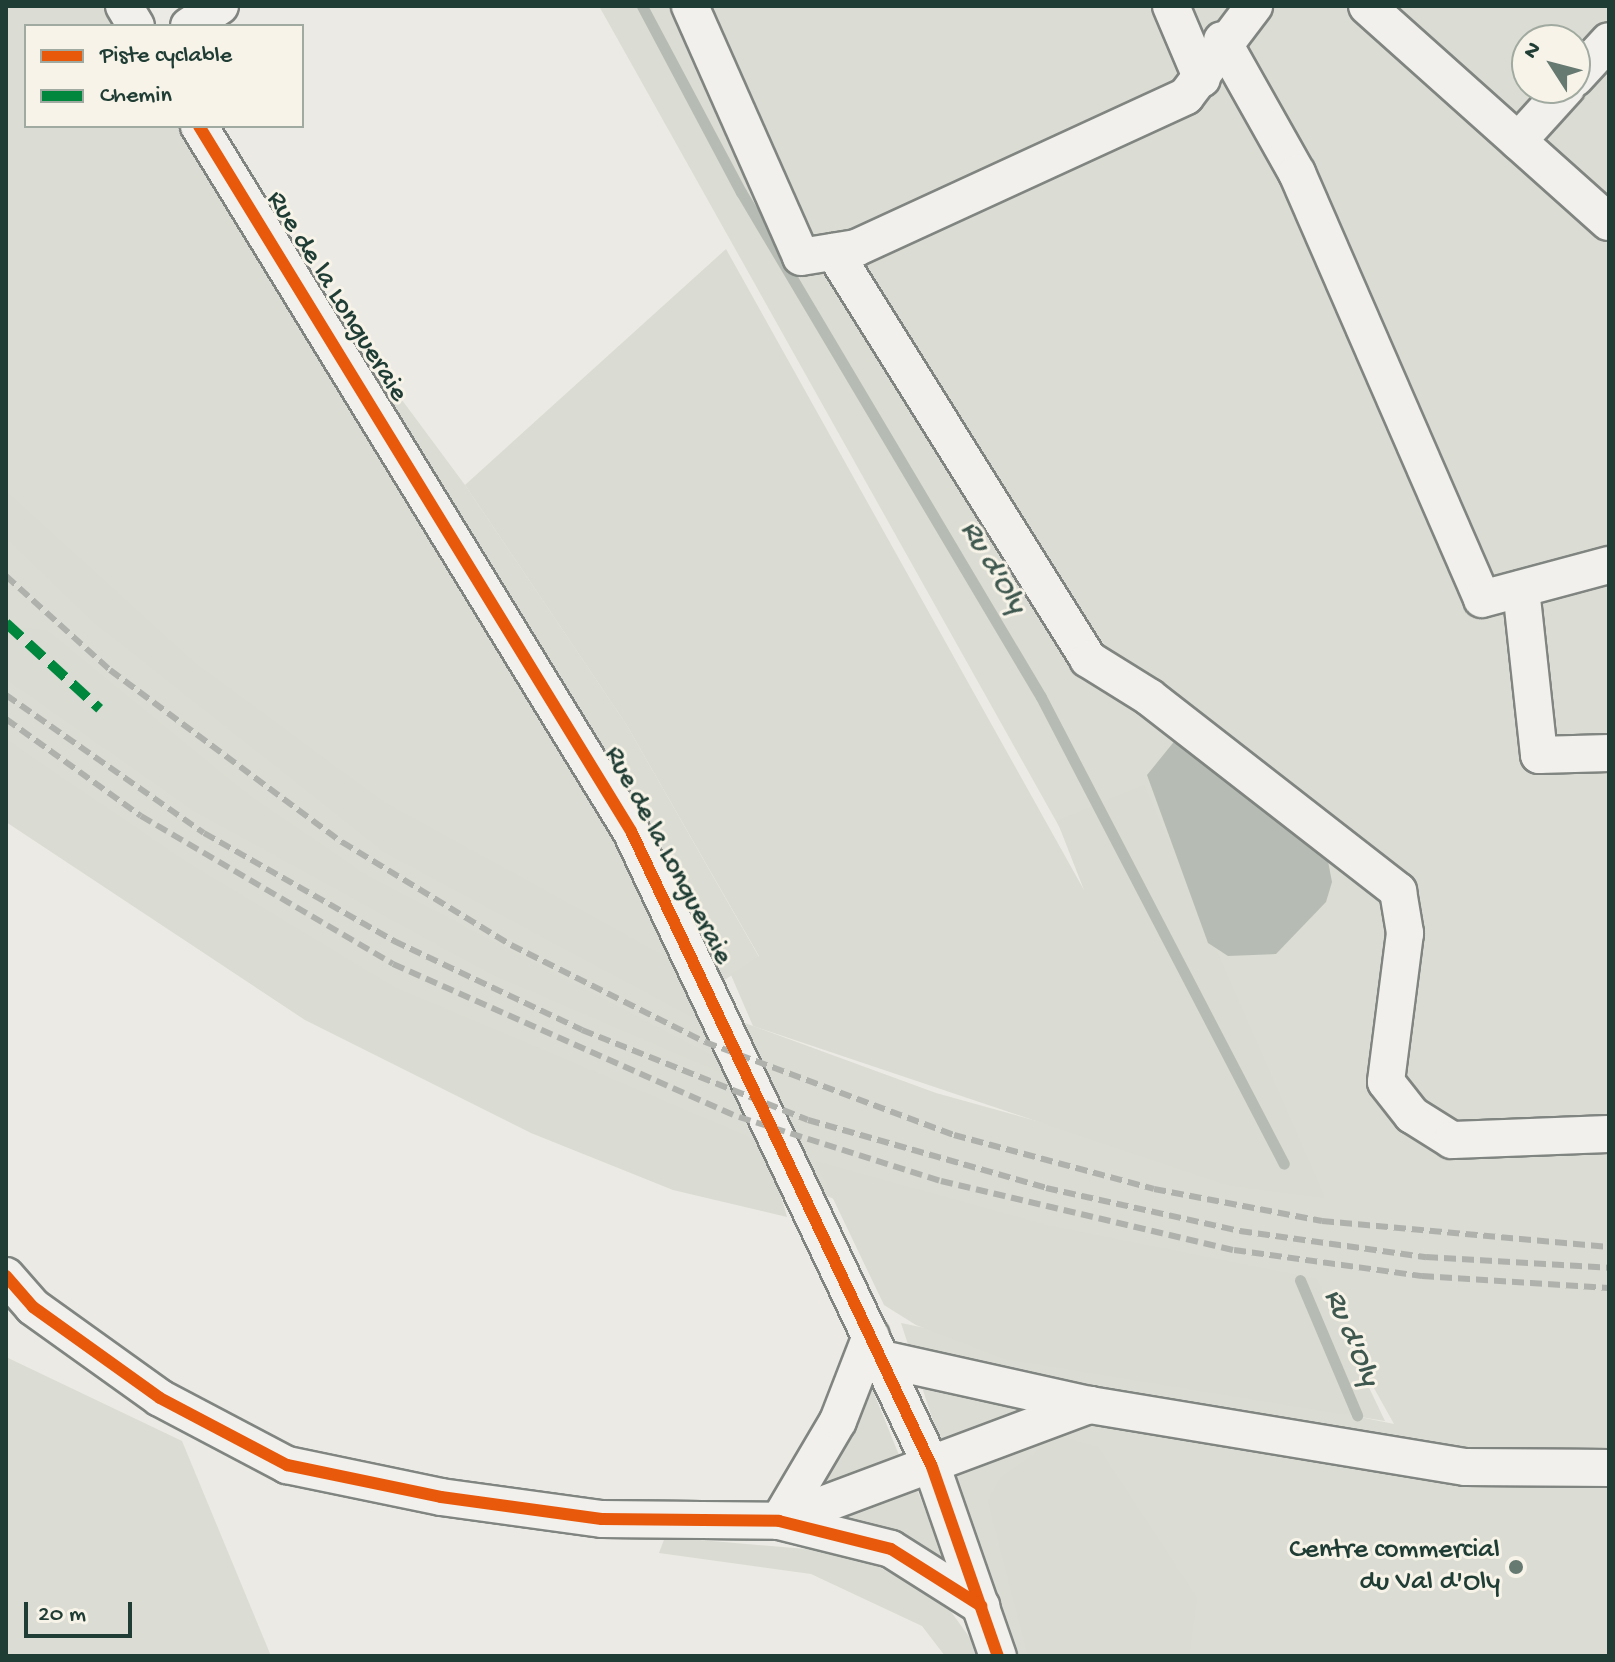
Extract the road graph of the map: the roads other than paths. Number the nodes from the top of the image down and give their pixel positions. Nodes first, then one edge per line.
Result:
1 (124, 6) edge
2 (220, 6) edge
3 (690, 6) edge
4 (1171, 6) edge
5 (1254, 6) edge
6 (1367, 6) edge
7 (135, 24) edge
8 (192, 24) edge
9 (1222, 40) junction
10 (1609, 41) edge
11 (1591, 61) edge
12 (1202, 79) junction
13 (1552, 104) edge
14 (200, 128) edge
15 (1518, 141) junction
16 (1609, 222) edge
17 (834, 252) junction
18 (1609, 565) edge
19 (1521, 589) junction
20 (1609, 753) edge
21 (1609, 1134) edge
22 (6, 1276) edge
23 (876, 1348) junction
24 (1090, 1405) junction
25 (932, 1467) junction
26 (1609, 1468) edge
27 (779, 1521) junction
28 (981, 1606) junction
29 (998, 1656) edge

1 - 7 street
2 - 8 street
3 - 17 street
4 - 12 street
5 - 9 street
6 - 15 street
9 - 12 street
9 - 19 street
10 - 11 street
12 - 17 street
13 - 15 street
14 - 23 street, Rue de la Longueraie
15 - 16 street
17 - 21 street
18 - 19 street
19 - 20 street
22 - 27 street
23 - 24 street
23 - 25 street, Rue de la Longueraie
23 - 27 street
24 - 25 street
24 - 26 street
25 - 27 street
25 - 28 street, Rue de la Longueraie
27 - 28 street
28 - 29 street, Rue de la Longueraie

